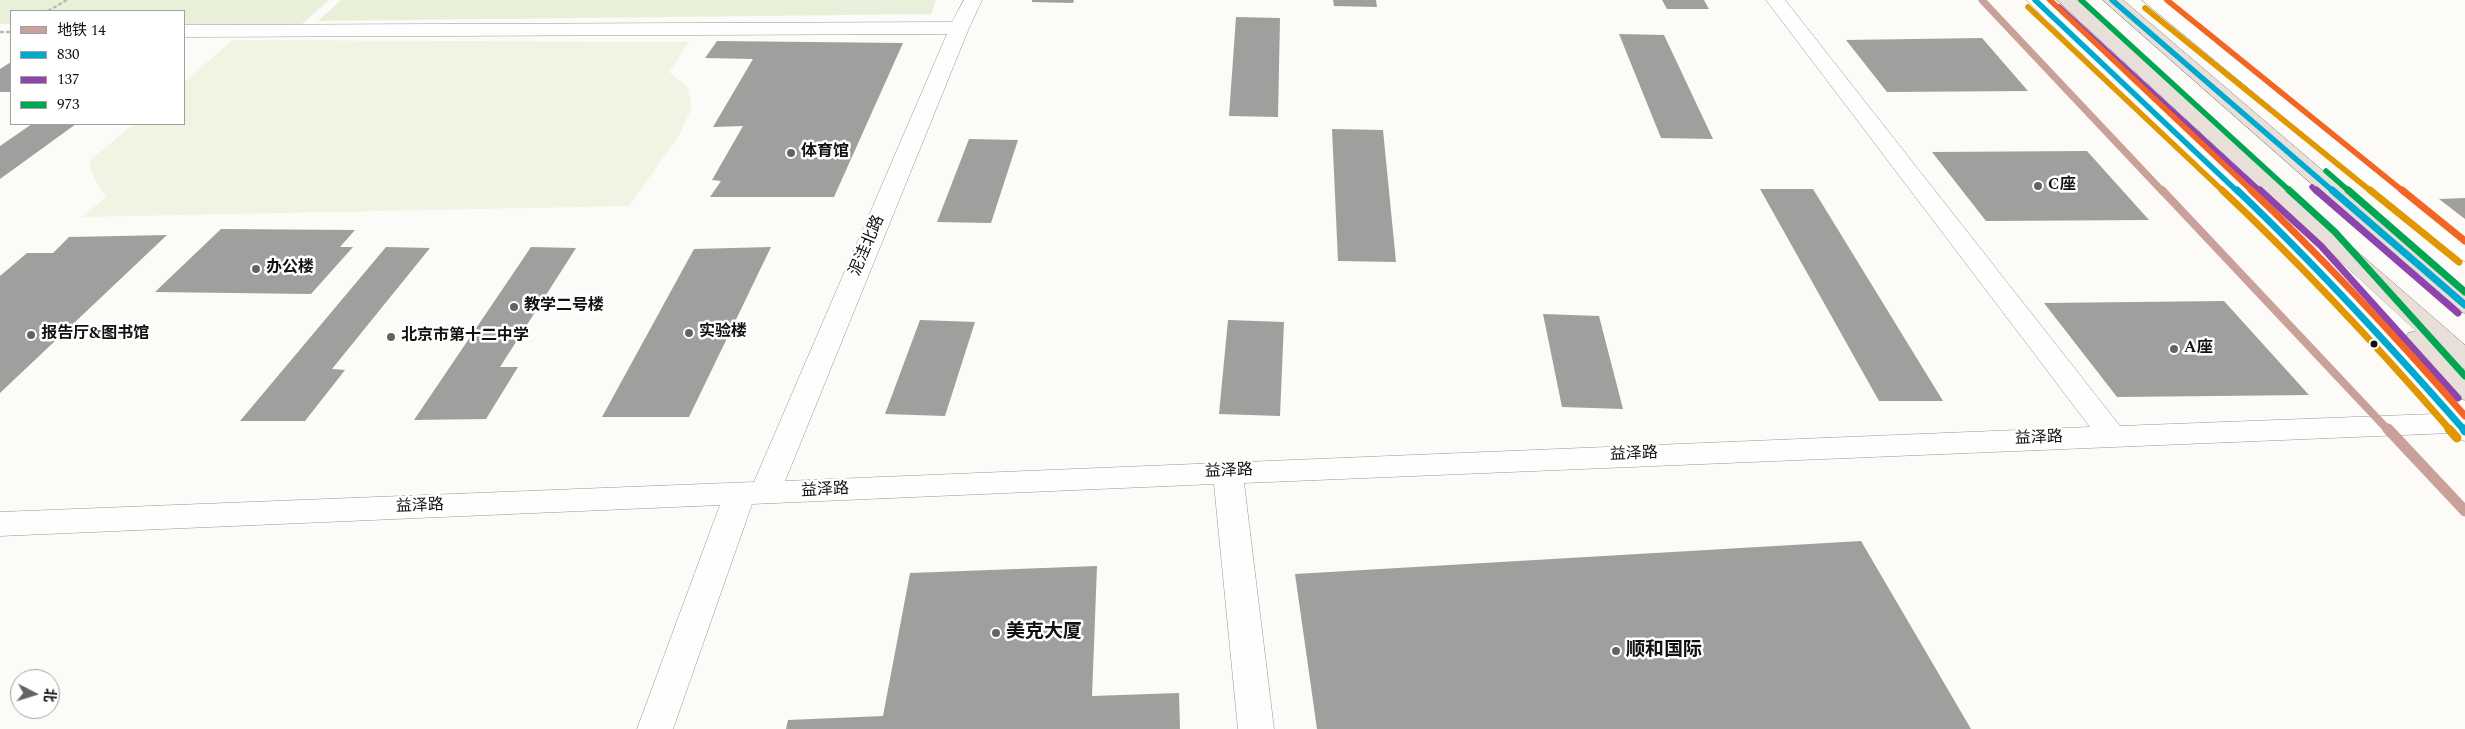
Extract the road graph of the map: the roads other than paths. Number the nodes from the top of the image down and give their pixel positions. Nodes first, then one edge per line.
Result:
1 (973, 0) edge
2 (1775, 0) edge
3 (2035, 0) edge
4 (2066, 0) edge
5 (2112, 0) edge
6 (2151, 0) edge
7 (959, 28) junction
8 (185, 31) edge
9 (2328, 239) junction
10 (2465, 254) edge
11 (2465, 305) edge
12 (2465, 360) edge
13 (2465, 390) edge
14 (2462, 427) edge
15 (2112, 436) junction
16 (1228, 472) junction
17 (752, 494) junction
18 (0, 524) edge
19 (655, 729) edge
20 (1256, 729) edge

1 - 7 street, 泥洼北路
2 - 15 street
3 - 14 street
4 - 9 highway
5 - 11 highway
6 - 10 street
7 - 8 street
7 - 17 street, 泥洼北路
9 - 12 highway
9 - 13 highway
14 - 15 street, 益泽路
15 - 16 street, 益泽路
16 - 17 street, 益泽路
16 - 20 street
17 - 18 street, 益泽路
17 - 19 street, 泥洼北路

